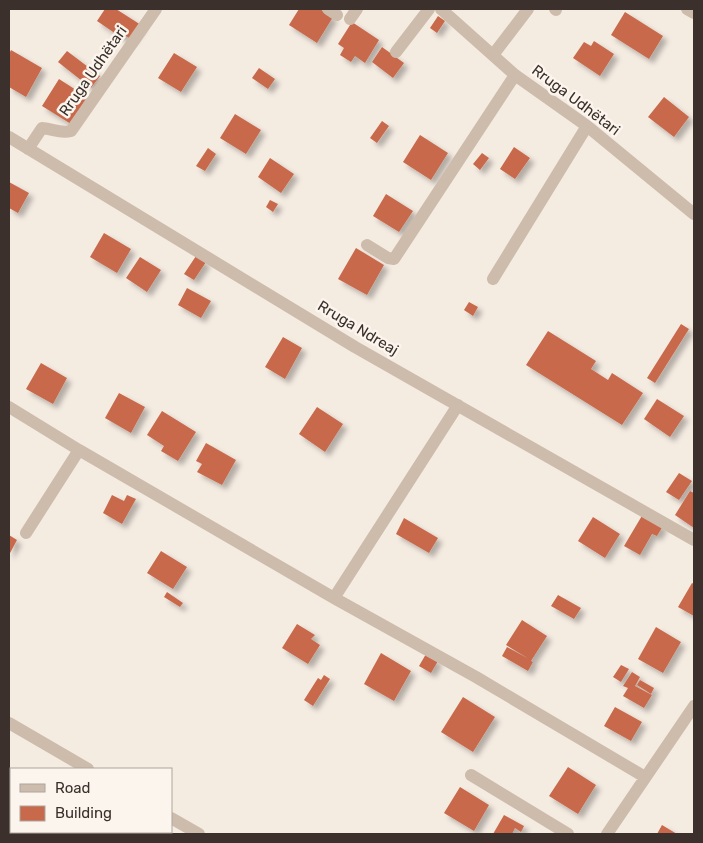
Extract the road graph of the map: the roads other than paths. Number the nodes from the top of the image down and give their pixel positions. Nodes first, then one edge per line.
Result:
1 (156, 9) edge
2 (429, 9) edge
3 (441, 9) edge
4 (528, 9) edge
5 (687, 9) edge
6 (694, 13) edge
7 (396, 52) dead end
8 (493, 55) junction
9 (515, 75) junction
10 (587, 126) junction
11 (9, 137) edge
12 (28, 149) junction
13 (694, 214) edge
14 (367, 245) dead end
15 (492, 279) dead end
16 (458, 405) junction
17 (9, 407) edge
18 (79, 450) junction
19 (26, 533) dead end
20 (694, 540) edge
21 (334, 598) junction
22 (694, 706) edge
23 (9, 723) edge
24 (86, 768) edge
25 (471, 775) dead end
26 (645, 777) junction
27 (172, 819) edge
28 (199, 834) edge
29 (568, 834) edge
30 (607, 834) edge

1 - 12 street, Rruga Udhëtari
2 - 7 street
3 - 8 street, Rruga Udhëtari
4 - 8 street
5 - 6 street
8 - 9 street, Rruga Udhëtari
9 - 10 street, Rruga Udhëtari
9 - 14 street
10 - 13 street, Rruga Udhëtari
10 - 15 street
11 - 12 street, Rruga Ndreaj
12 - 16 street, Rruga Ndreaj
16 - 20 street, Rruga Ndreaj
16 - 21 street
17 - 18 street
18 - 19 street
18 - 21 street
21 - 26 street
22 - 26 street
23 - 24 street
25 - 29 street
26 - 30 street
27 - 28 street

